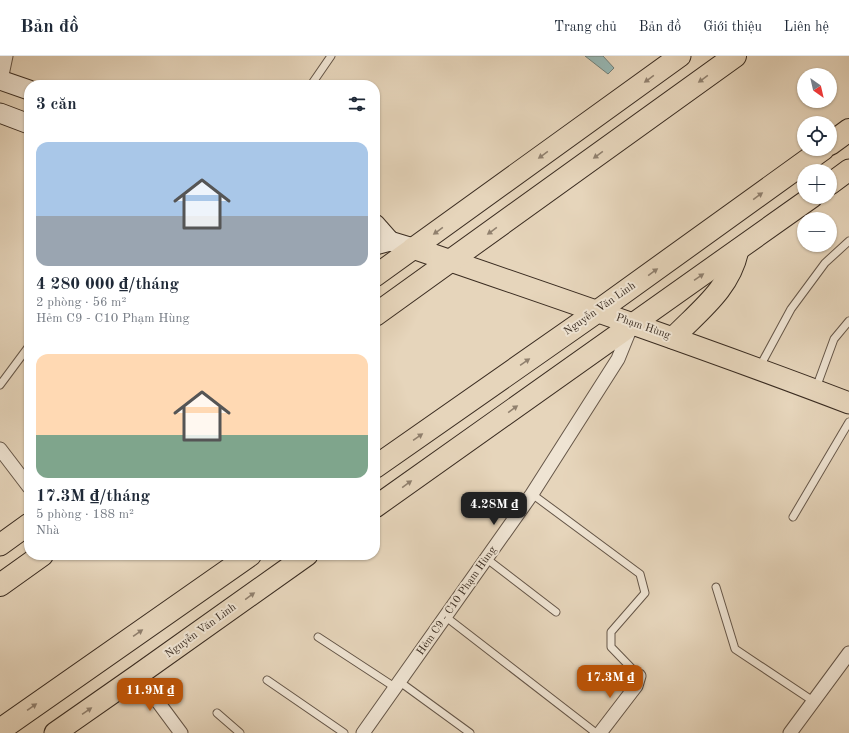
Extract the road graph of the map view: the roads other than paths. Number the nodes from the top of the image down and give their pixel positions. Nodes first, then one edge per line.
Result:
1 (6, 56) edge
2 (331, 56) edge
3 (680, 56) edge
4 (735, 56) edge
5 (0, 80) edge
6 (314, 80) edge
7 (24, 88) edge
8 (0, 113) edge
9 (24, 122) edge
10 (849, 130) edge
11 (837, 139) edge
12 (813, 156) edge
13 (849, 170) edge
14 (837, 179) edge
15 (802, 204) edge
16 (849, 241) edge
17 (382, 243) edge
18 (414, 248) junction
19 (738, 250) junction
20 (450, 261) junction
21 (380, 272) edge
22 (380, 311) edge
23 (598, 311) junction
24 (849, 321) edge
25 (632, 323) junction
26 (672, 338) junction
27 (24, 353) edge
28 (759, 369) junction
29 (0, 385) edge
30 (815, 390) junction
31 (849, 404) edge
32 (849, 422) edge
33 (0, 449) edge
34 (380, 464) edge
35 (24, 480) edge
36 (532, 494) junction
37 (380, 503) edge
38 (793, 517) dead end
39 (24, 528) edge
40 (0, 545) edge
41 (487, 559) junction
42 (35, 560) edge
43 (243, 560) edge
44 (300, 560) edge
45 (0, 585) edge
46 (716, 587) dead end
47 (556, 612) dead end
48 (446, 617) junction
49 (318, 637) dead end
50 (849, 653) edge
51 (138, 676) junction
52 (639, 676) joint
53 (267, 680) dead end
54 (398, 684) junction
55 (813, 701) junction
56 (217, 713) dead end
57 (0, 730) edge
58 (55, 733) edge
59 (181, 733) edge
60 (240, 733) edge
61 (344, 733) edge
62 (363, 733) edge
63 (470, 733) edge
64 (596, 733) edge
65 (600, 733) edge
66 (790, 733) edge

1 - 5 street
2 - 6 lane
3 -> 18 main road
4 -> 20 highway
5 - 7 main road
8 - 9 main road
10 - 11 highway
23 -> 12 highway, Nguyễn Văn Linh
13 - 14 main road
15 - 19 main road
16 - 28 lane
17 - 18 main road, Phạm Hùng
18 - 20 main road, Phạm Hùng
18 - 21 main road
25 -> 19 main road
19 - 26 main road
20 - 22 highway
20 - 23 main road, Phạm Hùng
23 - 25 main road, Phạm Hùng
34 -> 23 highway, Nguyễn Văn Linh
24 - 30 lane
25 - 26 main road, Phạm Hùng
25 - 36 street, Hẻm C9 - C10 Phạm Hùng
37 -> 25 main road
26 - 28 main road, Phạm Hùng
27 - 29 lane
28 - 30 main road, Phạm Hùng
30 - 31 main road, Phạm Hùng
32 - 38 lane
33 - 35 street
36 - 41 street, Hẻm C9 - C10 Phạm Hùng
36 - 52 lane
39 - 40 main road
41 - 47 lane
41 - 48 street, Hẻm C9 - C10 Phạm Hùng
42 - 45 highway
57 -> 43 highway
51 -> 44 main road, Nguyễn Văn Linh
46 - 55 lane
48 - 54 street, Hẻm C9 - C10 Phạm Hùng
48 - 64 lane
49 - 54 lane
50 - 55 street
58 -> 51 main road, Nguyễn Văn Linh
51 - 59 street
52 - 65 street
53 - 61 lane
54 - 62 street, Hẻm C9 - C10 Phạm Hùng
54 - 63 lane
55 - 66 street
56 - 60 lane

